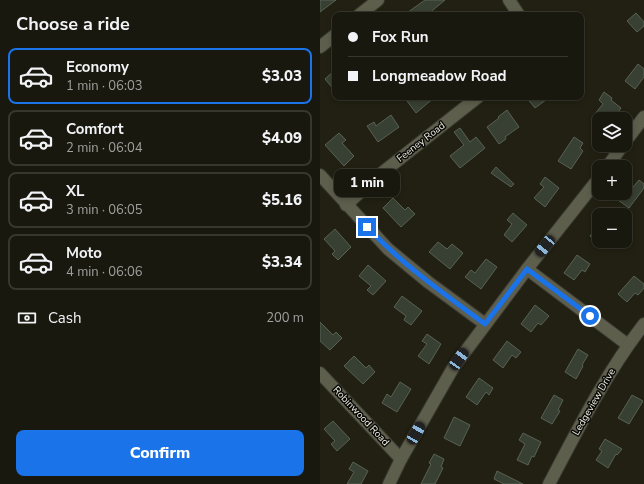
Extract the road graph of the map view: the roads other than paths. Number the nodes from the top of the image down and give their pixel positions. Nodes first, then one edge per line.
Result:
1 (378, 0) edge
2 (509, 0) edge
3 (363, 12) edge
4 (517, 12) edge
5 (332, 37) edge
6 (320, 47) edge
7 (474, 100) edge
8 (644, 117) edge
9 (632, 133) edge
10 (320, 175) edge
11 (592, 187) edge
12 (346, 205) junction
13 (527, 269) junction
14 (485, 324) junction
15 (644, 324) edge
16 (628, 345) junction
17 (320, 373) edge
18 (401, 459) junction
19 (388, 484) edge
20 (549, 484) edge

1 - 3 street
2 - 4 street
5 - 6 street
7 - 12 street, Feeney Road
8 - 9 street
10 - 12 street
11 - 13 street
12 - 14 street
13 - 14 street
13 - 16 street
14 - 18 street
15 - 16 street, Ledgeview Drive
16 - 20 street, Ledgeview Drive
17 - 18 street, Robinwood Road
18 - 19 street

